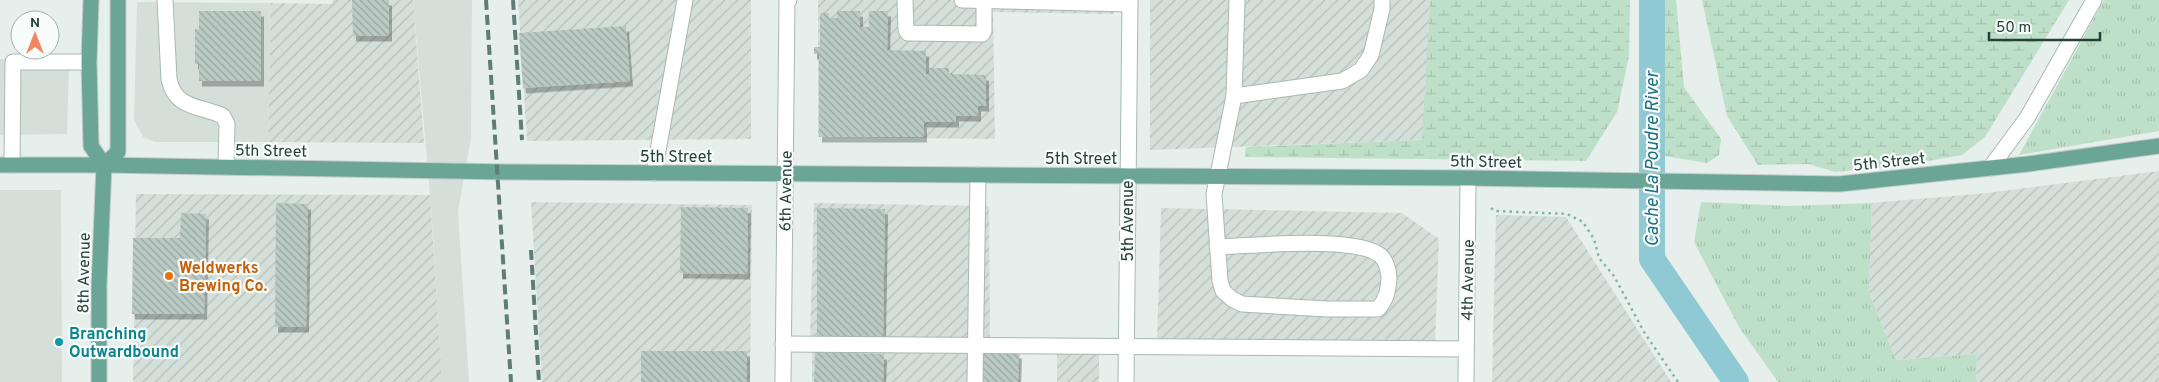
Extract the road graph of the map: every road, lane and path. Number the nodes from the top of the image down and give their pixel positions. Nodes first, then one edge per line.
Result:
1 (91, 0) edge
2 (118, 0) edge
3 (165, 0) edge
4 (685, 0) edge
5 (788, 0) edge
6 (905, 0) edge
7 (962, 0) edge
8 (984, 0) edge
9 (1237, 0) edge
10 (1382, 0) edge
11 (2094, 0) edge
12 (1130, 2) edge
13 (89, 62) junction
14 (1234, 96) junction
15 (2159, 146) edge
16 (104, 164) junction
17 (6, 165) edge
18 (226, 167) junction
19 (1990, 168) junction
20 (654, 173) junction
21 (785, 174) junction
22 (978, 175) junction
23 (1127, 176) junction
24 (1219, 177) junction
25 (1468, 178) junction
26 (1492, 208) dead end
27 (1217, 247) junction
28 (783, 344) junction
29 (976, 345) junction
30 (1126, 345) junction
31 (1466, 349) junction
32 (99, 382) edge
33 (783, 382) edge
34 (975, 382) edge
35 (1126, 382) edge
36 (1466, 382) edge
37 (1678, 382) edge

1 - 13 main road
2 - 16 main road
3 - 18 street
4 - 20 street
5 - 21 street, 6th Avenue
6 - 8 street
7 - 8 street
8 - 12 street
9 - 14 street
10 - 14 street
11 - 19 street
12 - 23 street, 5th Avenue
13 - 16 main road
13 - 17 street
14 - 24 street
15 - 19 main road, 5th Street
16 - 17 main road, 5th Street
16 - 18 main road, 5th Street
16 - 32 main road, 8th Avenue
18 - 20 main road, 5th Street
19 - 25 main road, 5th Street
20 - 21 main road, 5th Street
21 - 22 main road, 5th Street
21 - 28 street, 6th Avenue
22 - 23 main road, 5th Street
22 - 29 street
23 - 24 main road, 5th Street
23 - 30 street, 5th Avenue
24 - 25 main road, 5th Street
24 - 27 street
25 - 31 street, 4th Avenue
26 - 37 path
27 - 27 street
28 - 29 street
28 - 33 street, 6th Avenue
29 - 30 street
29 - 34 street
30 - 31 street
30 - 35 street, 5th Avenue
31 - 36 street, 4th Avenue

